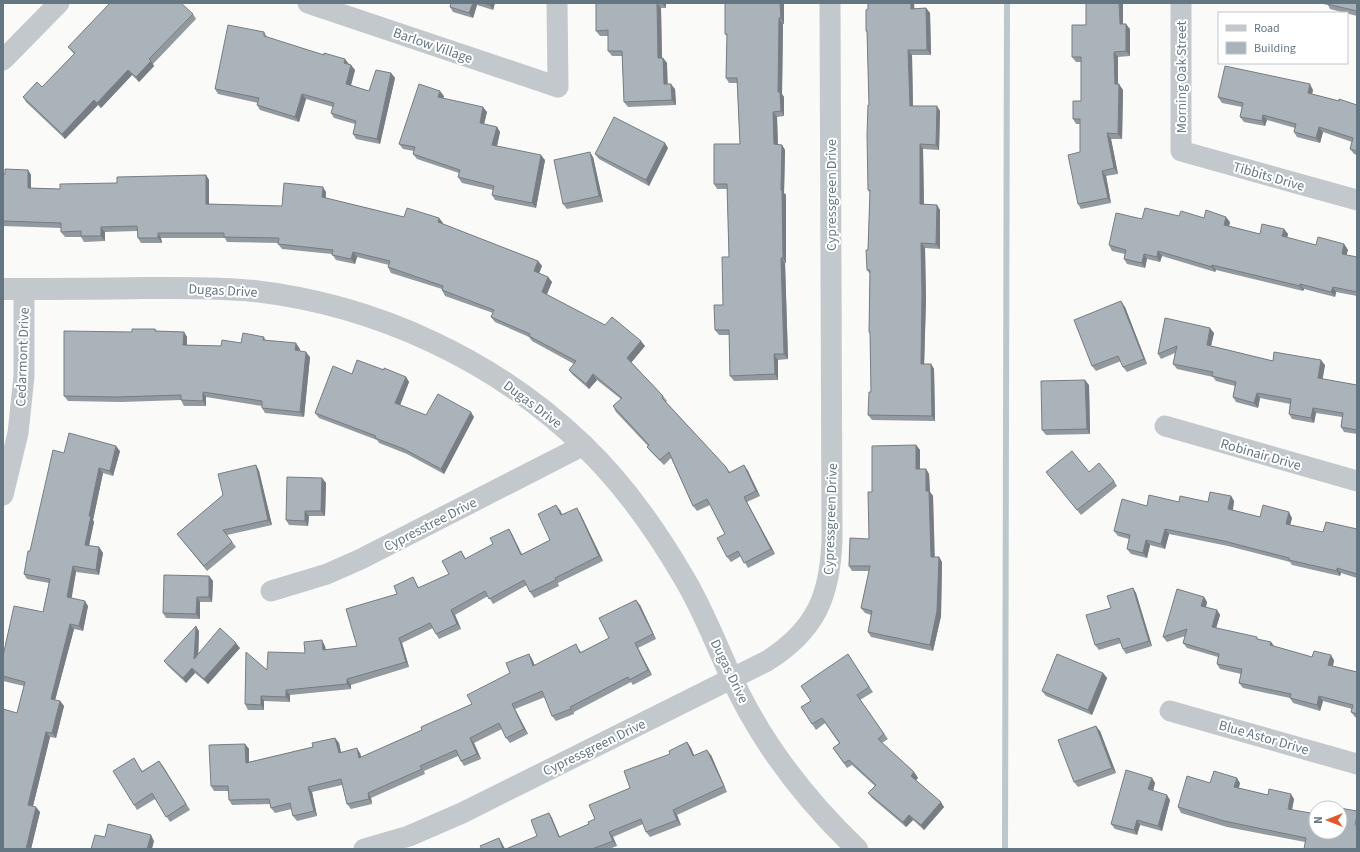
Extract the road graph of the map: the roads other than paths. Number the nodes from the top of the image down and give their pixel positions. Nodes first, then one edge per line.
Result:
1 (59, 3) edge
2 (308, 3) edge
3 (557, 3) edge
4 (830, 3) edge
5 (1181, 3) edge
6 (3, 60) edge
7 (1181, 151) joint
8 (1357, 200) edge
9 (13, 289) edge
10 (1165, 426) dead end
11 (584, 446) junction
12 (1357, 481) edge
13 (3, 495) edge
14 (271, 591) dead end
15 (732, 679) junction
16 (1170, 710) dead end
17 (1357, 764) edge
18 (364, 849) edge
19 (857, 849) edge

1 - 6 street
2 - 3 street, Barlow Village
4 - 15 street, Cypressgreen Drive
5 - 7 street, Morning Oak Street
7 - 8 street, Tibbits Drive
9 - 11 street, Dugas Drive
9 - 13 street, Cedarmont Drive
10 - 12 street, Robinair Drive
11 - 14 street, Cypresstree Drive
11 - 15 street, Dugas Drive
15 - 18 street, Cypressgreen Drive
15 - 19 street, Dugas Drive
16 - 17 street, Blue Astor Drive

